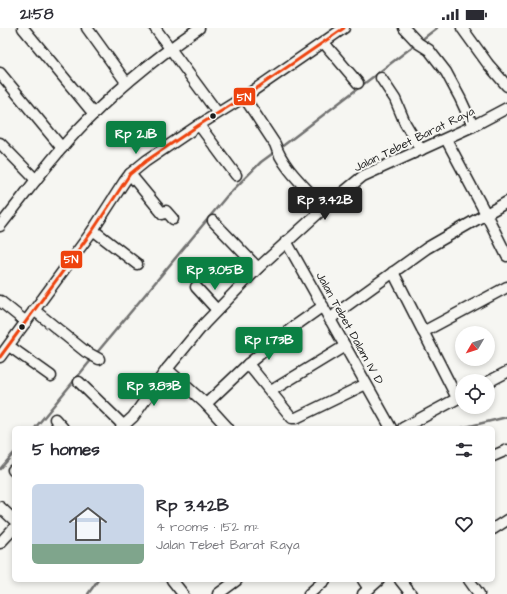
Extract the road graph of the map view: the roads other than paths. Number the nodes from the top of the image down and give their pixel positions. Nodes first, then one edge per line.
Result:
1 (23, 28) edge
2 (155, 28) edge
3 (198, 28) edge
4 (344, 28) edge
5 (404, 28) edge
6 (462, 28) edge
7 (90, 29) edge
8 (324, 43) junction
9 (171, 49) junction
10 (0, 73) edge
11 (381, 78) dead end
12 (126, 82) junction
13 (358, 83) dead end
14 (507, 86) edge
15 (244, 97) junction
16 (507, 108) edge
17 (217, 112) junction
18 (94, 114) junction
19 (199, 125) junction
20 (473, 126) junction
21 (446, 139) junction
22 (0, 143) edge
23 (62, 148) junction
24 (421, 150) junction
25 (130, 174) junction
26 (236, 175) dead end
27 (36, 180) junction
28 (507, 202) edge
29 (324, 208) junction
30 (486, 214) junction
31 (2, 218) edge
32 (173, 220) dead end
33 (213, 221) dead end
34 (93, 230) junction
35 (286, 241) junction
36 (507, 256) edge
37 (137, 264) dead end
38 (258, 268) junction
39 (393, 272) junction
40 (196, 287) dead end
41 (507, 287) edge
42 (0, 301) edge
43 (323, 306) junction
44 (34, 310) junction
45 (217, 310) junction
46 (330, 320) junction
47 (26, 322) junction
48 (423, 332) junction
49 (9, 346) junction
50 (345, 346) junction
51 (0, 357) edge
52 (99, 359) dead end
53 (248, 364) junction
54 (167, 369) junction
55 (507, 372) edge
56 (51, 376) dead end
57 (495, 378) edge
58 (79, 382) dead end
59 (366, 384) junction
60 (455, 390) edge
61 (270, 391) junction
62 (455, 399) edge
63 (206, 404) junction
64 (55, 419) dead end
65 (61, 426) edge
66 (121, 426) edge
67 (123, 426) edge
68 (226, 426) edge
69 (390, 426) edge
70 (407, 426) edge
71 (507, 450) edge
72 (495, 455) edge
73 (0, 507) edge
74 (12, 518) edge
75 (12, 530) edge
76 (0, 543) edge
77 (174, 582) edge
78 (234, 582) edge
79 (323, 582) edge
80 (377, 582) edge
81 (402, 582) edge
82 (470, 582) edge
83 (366, 591) edge
84 (183, 594) edge
85 (218, 594) edge
86 (309, 594) edge
87 (411, 594) edge
88 (479, 594) edge

1 - 18 street
2 - 9 street
3 - 9 street
4 - 8 street
5 - 20 street
6 - 14 street
7 - 12 street
8 - 13 street
8 - 15 street
9 - 12 street
9 - 17 street
10 - 23 street
11 - 24 street
12 - 18 street
15 - 17 street
15 - 29 street
16 - 20 street, Jalan Tebet Barat Raya
17 - 19 street
18 - 23 street
19 - 25 street
19 - 26 street
20 - 21 street, Jalan Tebet Barat Raya
21 - 24 street, Jalan Tebet Barat Raya
21 - 30 street
22 - 27 street
23 - 27 street
24 - 29 street, Jalan Tebet Barat Raya
25 - 32 street
25 - 34 street
27 - 31 street
28 - 30 street
29 - 35 street, Jalan Tebet Barat Raya
30 - 36 street
30 - 39 street
33 - 38 street
34 - 37 street
34 - 44 street
35 - 38 street, Jalan Tebet Barat Raya
35 - 43 street, Jalan Tebet Dalam IV D
38 - 45 street, Jalan Tebet Barat Raya
39 - 46 street
39 - 48 street
40 - 45 street
41 - 48 street
42 - 47 street
43 - 46 street, Jalan Tebet Dalam IV D
43 - 53 street
44 - 47 street
44 - 52 street
45 - 54 street, Jalan Tebet Barat Raya
46 - 50 street, Jalan Tebet Dalam IV D
47 - 49 street
48 - 60 street
49 - 51 street
49 - 56 street
50 - 59 street, Jalan Tebet Dalam IV D
50 - 61 street
53 - 61 street
53 - 63 street
54 - 63 street
54 - 67 street, Jalan Tebet Barat Raya
55 - 57 street
58 - 66 street
59 - 61 street
59 - 69 street, Jalan Tebet Dalam IV D
62 - 70 street
63 - 68 street
64 - 65 street
71 - 72 street
73 - 74 street
75 - 76 street
77 - 84 street
78 - 85 street
79 - 86 street
80 - 83 street
81 - 87 street
82 - 88 street

